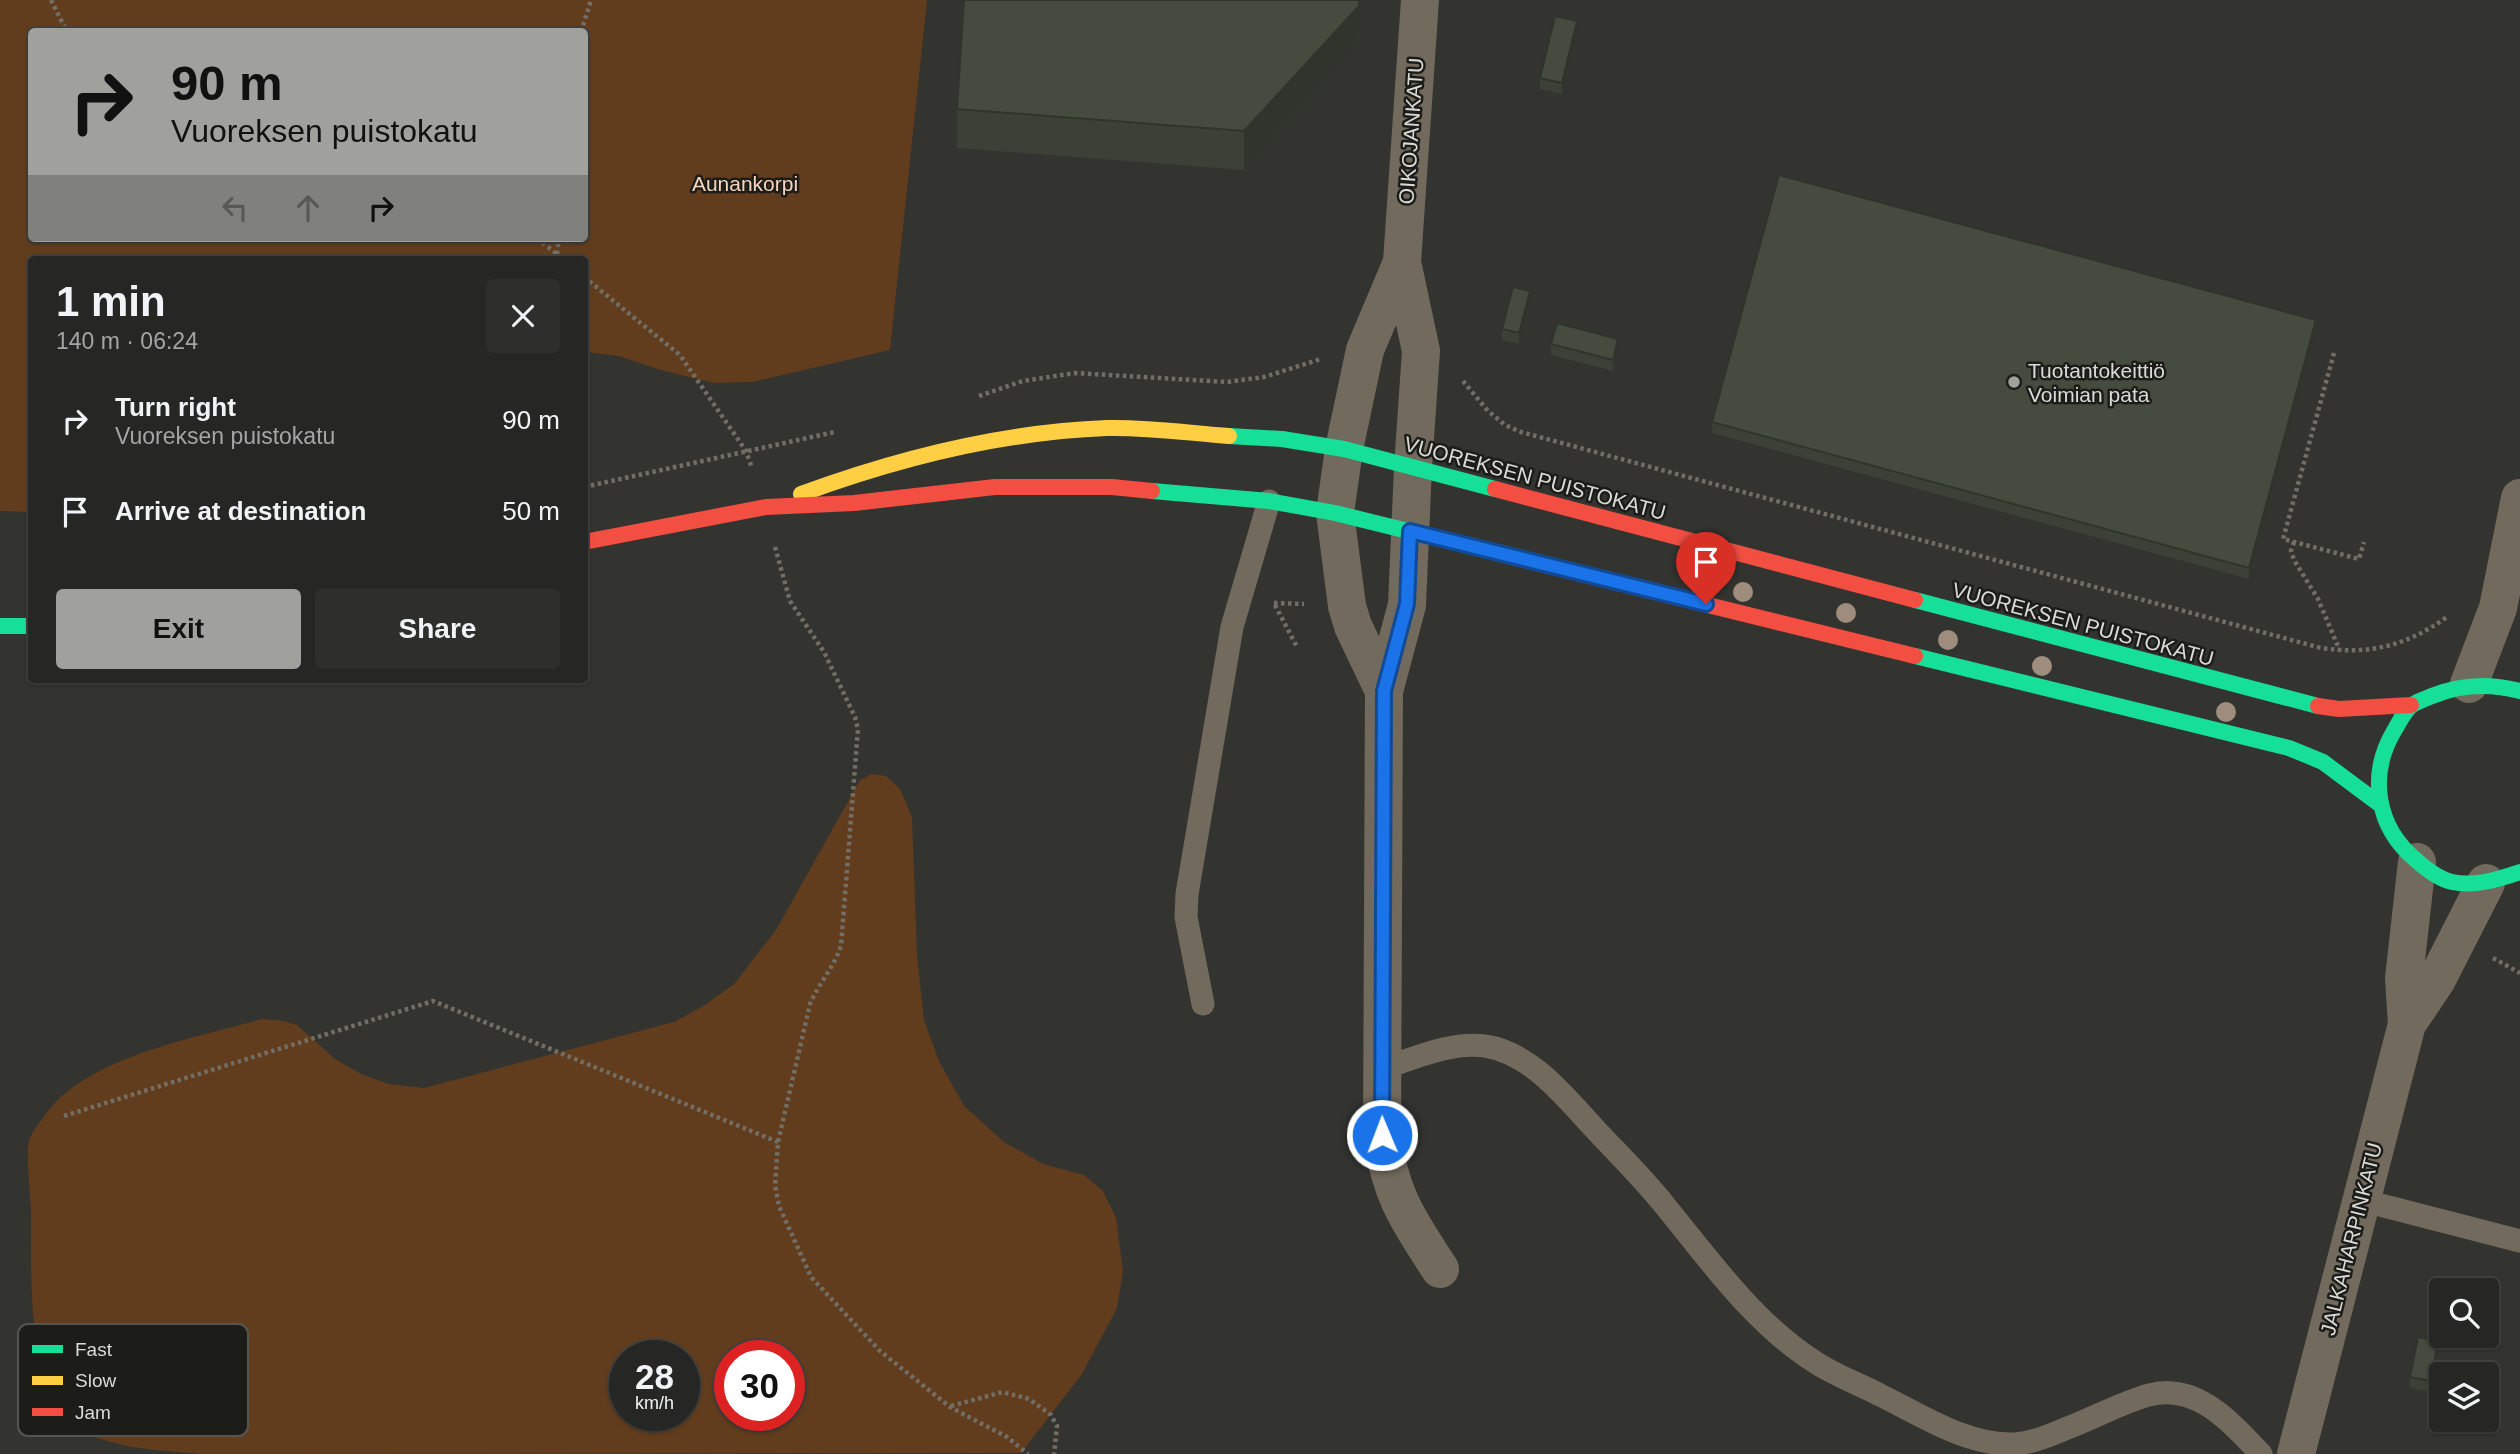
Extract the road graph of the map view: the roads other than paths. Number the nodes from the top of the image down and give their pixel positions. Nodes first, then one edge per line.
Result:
1 (1420, 0) edge
2 (1402, 262) junction
3 (1344, 449) junction
4 (1413, 467) junction
5 (1269, 501) junction
6 (766, 508) junction
7 (2519, 509) edge
8 (1335, 513) junction
9 (1410, 531) junction
10 (588, 541) edge
11 (0, 626) edge
12 (28, 626) edge
13 (2469, 684) junction
14 (1384, 691) junction
15 (2520, 691) edge
16 (2411, 705) junction
17 (2378, 803) junction
18 (2417, 862) junction
19 (2503, 878) edge
20 (1203, 1004) dead end
21 (2407, 1024) junction
22 (1381, 1069) junction
23 (2361, 1200) junction
24 (2520, 1241) edge
25 (1440, 1269) dead end
26 (2262, 1454) edge
27 (2296, 1454) edge

1 - 2 street, OIKOJANKATU
2 - 3 street, OIKOJANKATU
2 - 4 street, OIKOJANKATU
3 - 4 main road, VUOREKSEN PUISTOKATU
3 - 6 main road, VUOREKSEN PUISTOKATU
3 - 8 street, OIKOJANKATU
4 - 9 street, OIKOJANKATU
4 - 16 main road, VUOREKSEN PUISTOKATU
5 - 6 main road, VUOREKSEN PUISTOKATU
5 - 8 main road, VUOREKSEN PUISTOKATU
5 - 20 lane
6 - 10 main road, VUOREKSEN PUISTOKATU
7 - 13 street
8 - 9 main road, VUOREKSEN PUISTOKATU
8 - 14 street, OIKOJANKATU
9 - 14 street, OIKOJANKATU
9 - 17 main road, VUOREKSEN PUISTOKATU
11 - 12 main road
13 - 15 main road
13 - 16 main road
14 - 22 street
16 - 17 main road
17 - 18 main road
18 - 19 main road
18 - 21 street, JALKAHARPINKATU
19 - 21 street, JALKAHARPINKATU
21 - 23 street, JALKAHARPINKATU
22 - 25 street
22 - 26 lane
23 - 24 lane
23 - 27 street, JALKAHARPINKATU

